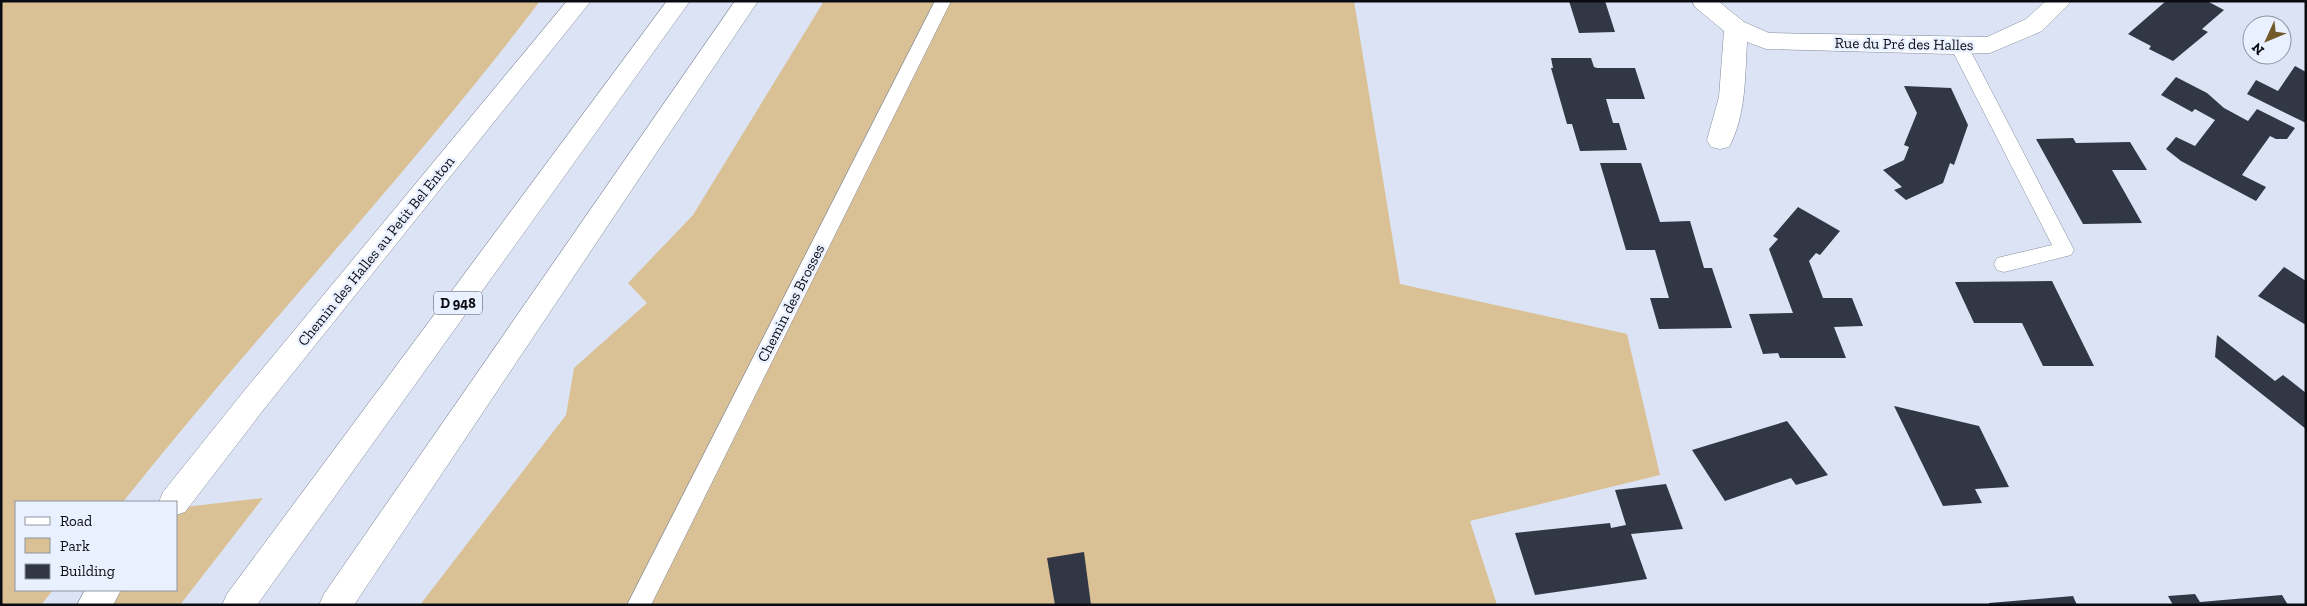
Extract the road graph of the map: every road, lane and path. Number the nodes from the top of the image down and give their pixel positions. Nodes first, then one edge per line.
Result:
1 (580, 1) edge
2 (679, 1) edge
3 (747, 1) edge
4 (943, 1) edge
5 (1703, 1) edge
6 (2061, 1) edge
7 (1736, 28) junction
8 (1959, 46) junction
9 (1720, 140) dead end
10 (2004, 264) dead end
11 (175, 501) edge
12 (104, 591) edge
13 (93, 605) edge
14 (238, 605) edge
15 (334, 605) edge
16 (639, 605) edge

1 - 11 main road, Chemin des Halles au Petit Bel Enton
2 - 14 main road, D 948
3 - 15 main road
4 - 16 lane, Chemin des Brosses
5 - 7 main road, Rue du Pré des Halles
6 - 8 main road, Rue du Pré des Halles
7 - 8 main road, Rue du Pré des Halles
7 - 9 main road
8 - 10 lane
12 - 13 main road

